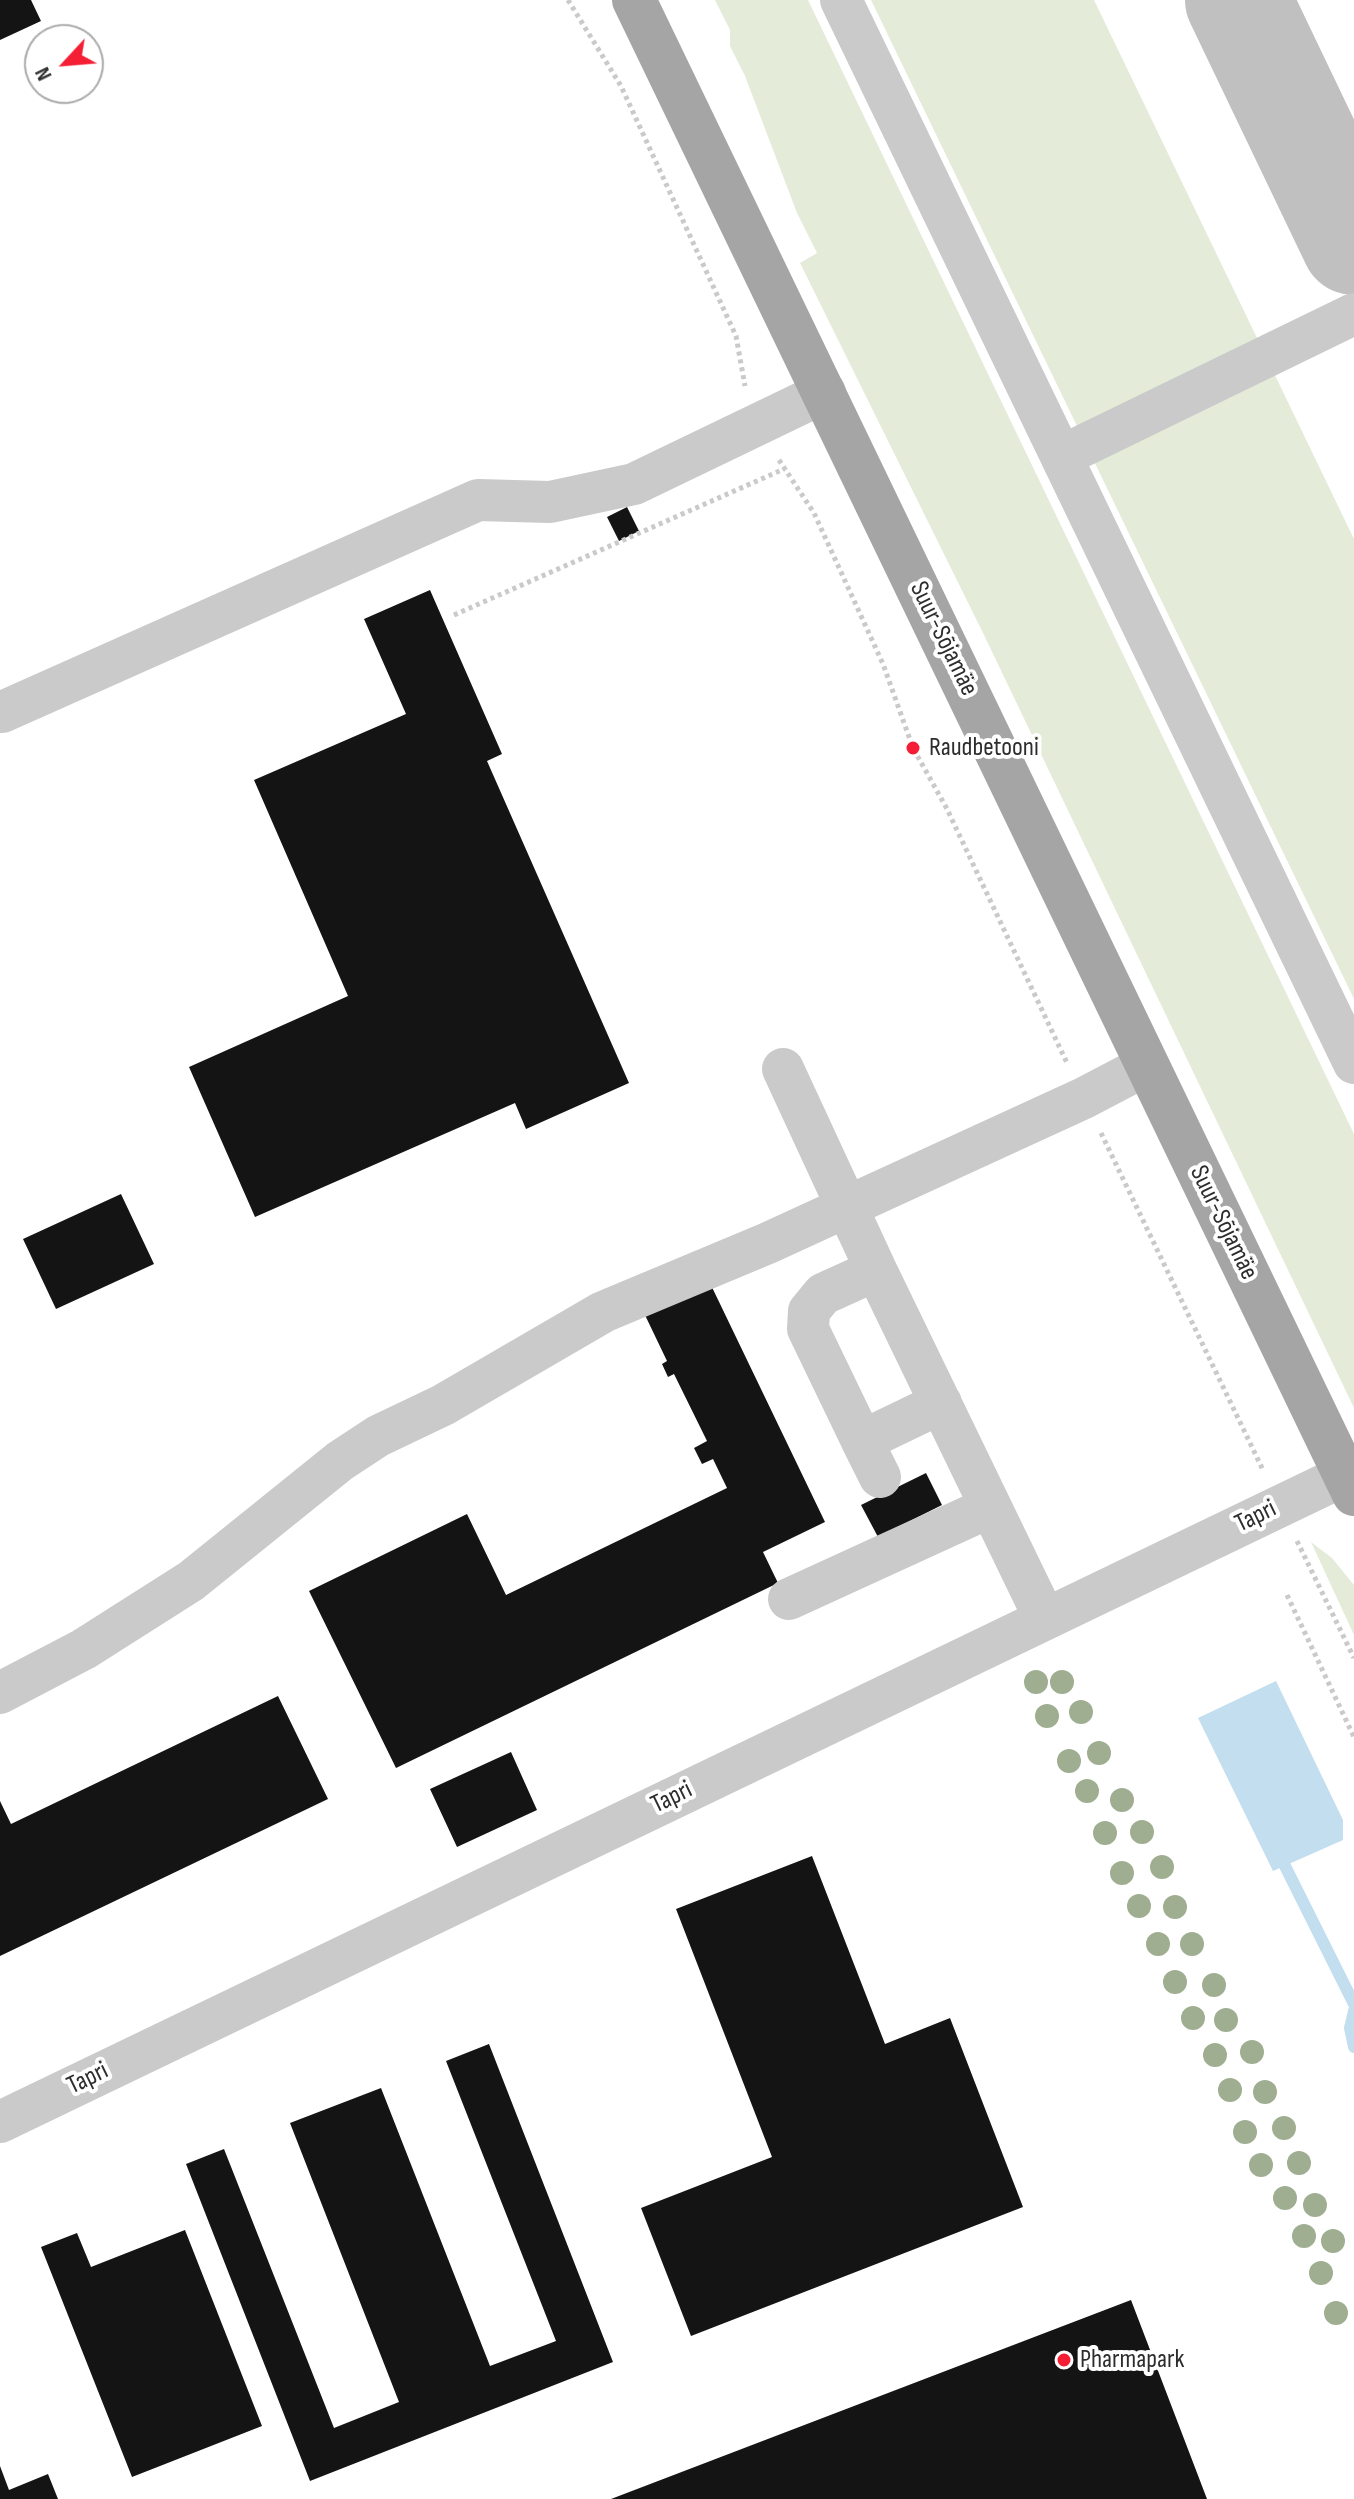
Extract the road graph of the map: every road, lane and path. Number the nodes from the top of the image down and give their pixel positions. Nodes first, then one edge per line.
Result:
1 (568, 0) edge
2 (634, 0) edge
3 (841, 0) edge
4 (1354, 314) edge
5 (825, 392) junction
6 (761, 422) junction
7 (1062, 456) junction
8 (784, 469) junction
9 (454, 615) dead end
10 (2, 712) dead end
11 (1354, 1063) edge
12 (1147, 1065) junction
13 (783, 1069) dead end
14 (1084, 1098) junction
15 (847, 1207) junction
16 (876, 1270) junction
17 (941, 1403) junction
18 (1349, 1484) edge
19 (1281, 1506) junction
20 (990, 1507) junction
21 (1287, 1595) dead end
22 (789, 1599) dead end
23 (1045, 1619) junction
24 (1354, 1658) edge
25 (0, 1693) edge
26 (1354, 1737) edge
27 (0, 2122) edge

1 - 6 path
2 - 5 main road, Suur-Sõjamäe
3 - 7 street
4 - 7 street
5 - 6 street
5 - 12 main road, Suur-Sõjamäe
6 - 8 path
6 - 10 street
7 - 11 street
8 - 9 path
8 - 14 path
12 - 14 street
12 - 18 main road, Suur-Sõjamäe
13 - 15 street
14 - 15 street
14 - 19 path
15 - 16 street
15 - 25 street
16 - 17 street
16 - 17 street
17 - 20 street
18 - 19 street, Tapri
19 - 23 street, Tapri
19 - 24 path
20 - 22 street
20 - 23 street
21 - 26 path
23 - 27 street, Tapri

